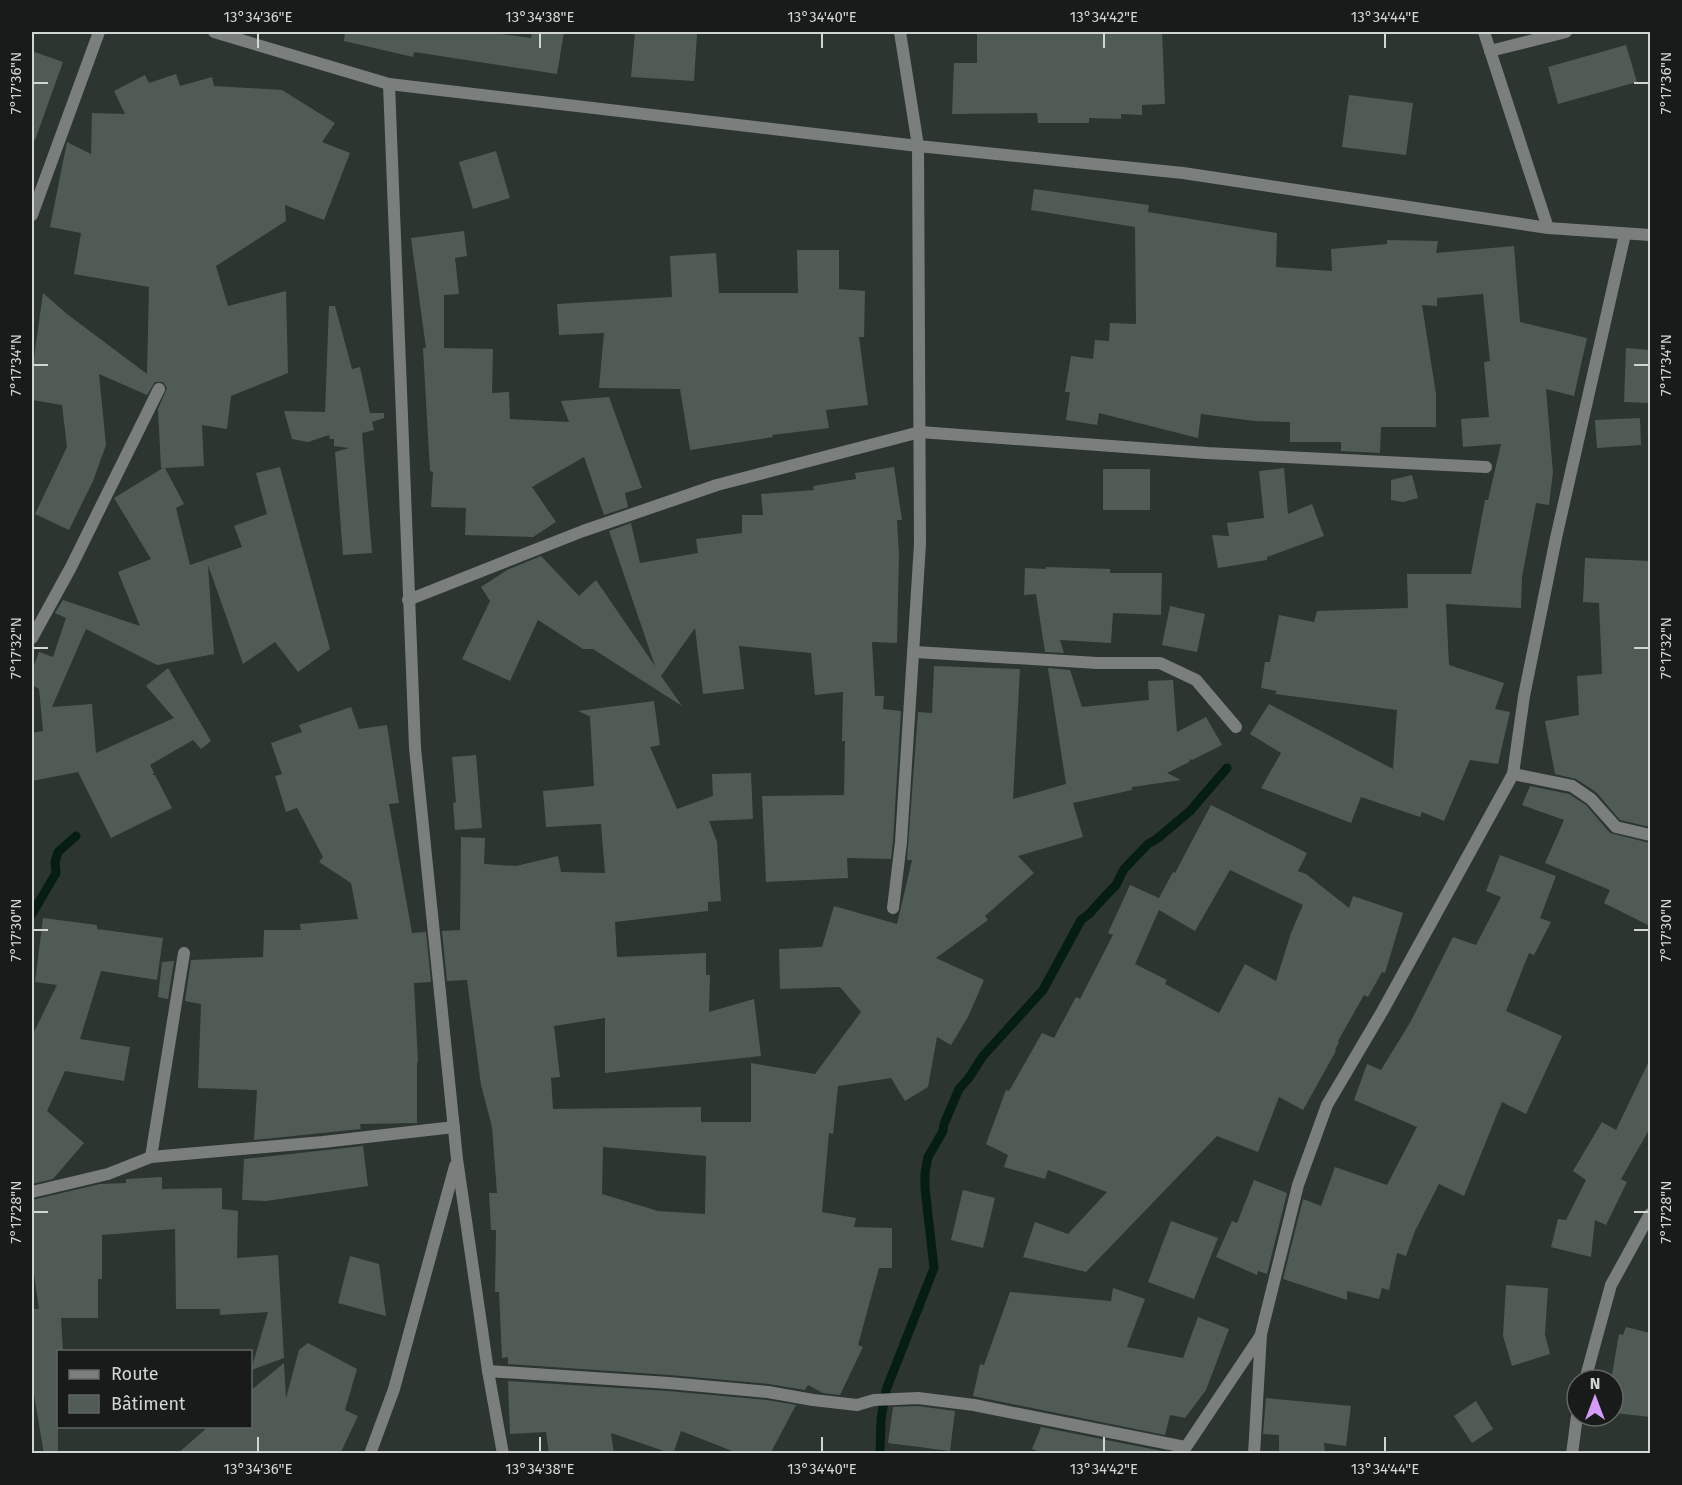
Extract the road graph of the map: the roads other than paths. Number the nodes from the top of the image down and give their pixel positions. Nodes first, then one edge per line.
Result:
1 (99, 32) edge
2 (214, 32) edge
3 (900, 32) edge
4 (1484, 32) edge
5 (1566, 32) edge
6 (1490, 51) junction
7 (389, 84) junction
8 (918, 146) junction
9 (32, 215) edge
10 (1548, 228) junction
11 (1625, 234) junction
12 (1650, 235) edge
13 (159, 389) dead end
14 (920, 432) junction
15 (1486, 467) dead end
16 (408, 600) junction
17 (32, 638) edge
18 (915, 652) junction
19 (1236, 727) dead end
20 (1513, 774) junction
21 (1650, 835) edge
22 (894, 908) dead end
23 (184, 953) dead end
24 (454, 1127) junction
25 (151, 1157) junction
26 (457, 1159) junction
27 (32, 1191) edge
28 (1650, 1214) edge
29 (1261, 1334) junction
30 (1588, 1368) edge
31 (488, 1371) junction
32 (1575, 1428) edge
33 (1184, 1450) edge
34 (370, 1454) edge
35 (503, 1454) edge
36 (1254, 1454) edge
37 (1572, 1454) edge

1 - 9 street
2 - 7 street
3 - 8 street
4 - 6 street
5 - 6 street
6 - 10 street
7 - 8 street
7 - 16 street
8 - 10 street
8 - 14 street
10 - 11 street
11 - 12 street
11 - 20 street
13 - 17 street
14 - 15 street
14 - 16 street
14 - 18 street
16 - 24 street
18 - 19 street
18 - 22 street
20 - 21 street
20 - 29 street
23 - 25 street
24 - 25 street
24 - 26 street
25 - 27 street
26 - 31 street
26 - 34 street
28 - 30 street
29 - 33 street
29 - 36 street
31 - 33 street
31 - 35 street
32 - 37 street

